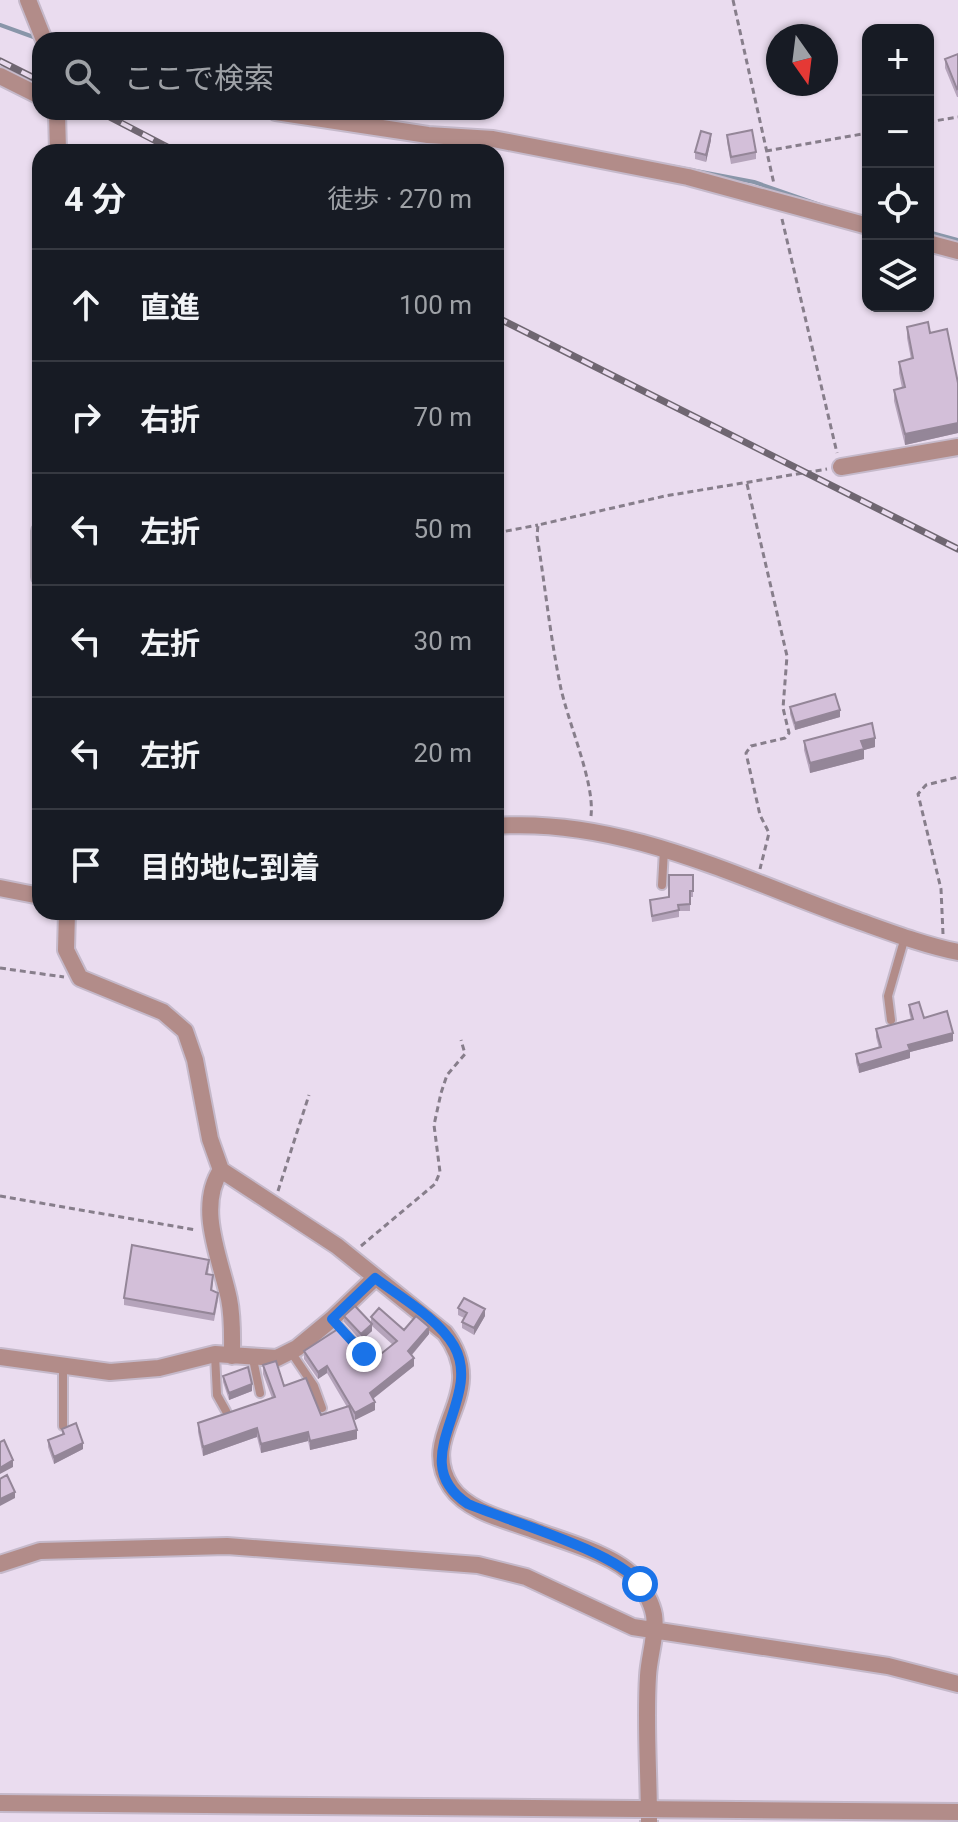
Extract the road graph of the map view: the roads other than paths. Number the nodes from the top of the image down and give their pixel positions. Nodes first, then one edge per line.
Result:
1 (28, 0) edge
2 (41, 32) edge
3 (0, 76) edge
4 (32, 92) edge
5 (57, 120) edge
6 (329, 120) edge
7 (58, 144) edge
8 (862, 224) edge
9 (934, 245) edge
10 (958, 251) edge
11 (958, 447) edge
12 (841, 467) road end
13 (504, 827) edge
14 (664, 850) junction
15 (662, 885) dead end
16 (0, 888) edge
17 (32, 894) edge
18 (67, 920) edge
19 (906, 937) junction
20 (950, 950) edge
21 (891, 1020) dead end
22 (221, 1170) junction
23 (375, 1278) junction
24 (332, 1319) junction
25 (291, 1352) junction
26 (364, 1354) edge
27 (223, 1355) junction
28 (0, 1357) edge
29 (253, 1359) junction
30 (63, 1367) junction
31 (260, 1393) dead end
32 (322, 1408) edge
33 (226, 1411) edge
34 (63, 1426) edge
35 (0, 1564) edge
36 (654, 1631) junction
37 (958, 1684) edge
38 (0, 1803) edge
39 (958, 1812) edge
40 (649, 1815) edge

1 - 2 street
3 - 4 street
5 - 7 street
6 - 8 street
9 - 10 street
11 - 12 street
13 - 14 street
14 - 15 lane
14 - 19 street
16 - 17 street
18 - 22 street
19 - 20 street
19 - 21 lane
22 - 23 street
22 - 27 street
23 - 24 street
23 - 36 street
24 - 25 street
24 - 26 lane
25 - 29 street
25 - 32 lane
27 - 29 street
27 - 30 street
27 - 33 lane
28 - 30 street
29 - 31 lane
30 - 34 lane
35 - 36 street
36 - 37 street
36 - 40 street
38 - 40 street
39 - 40 street

